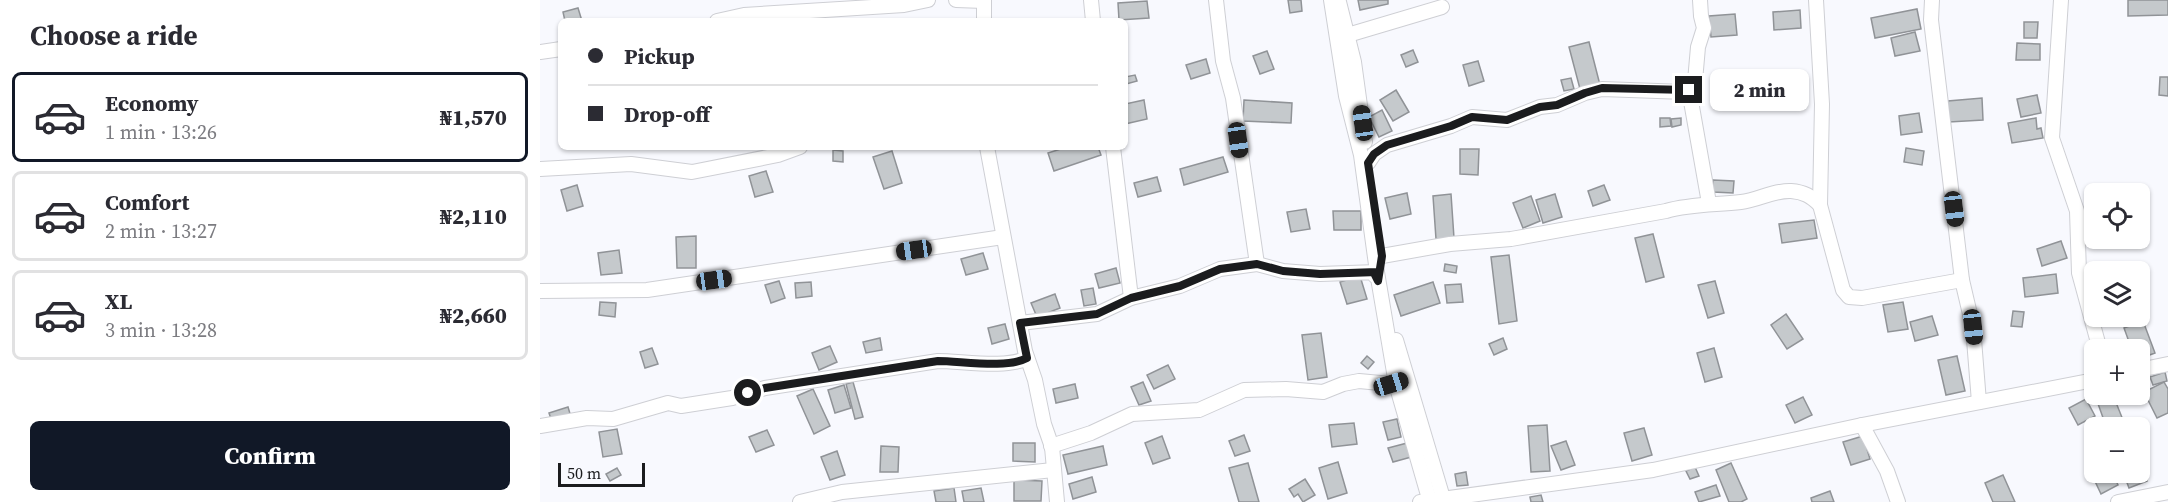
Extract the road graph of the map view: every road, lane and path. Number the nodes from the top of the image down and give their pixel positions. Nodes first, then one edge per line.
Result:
1 (928, 0) edge
2 (956, 0) edge
3 (1091, 0) edge
4 (1216, 0) edge
5 (1331, 0) edge
6 (1339, 0) edge
7 (1700, 0) edge
8 (1816, 0) edge
9 (1932, 0) edge
10 (2061, 0) edge
11 (984, 1) edge
12 (1442, 7) dead end
13 (730, 18) edge
14 (984, 18) edge
15 (1093, 18) edge
16 (1337, 38) junction
17 (558, 49) edge
18 (540, 52) edge
19 (1689, 90) junction
20 (792, 150) edge
21 (988, 150) edge
22 (1113, 150) edge
23 (1368, 163) junction
24 (540, 169) edge
25 (1708, 203) junction
26 (1820, 205) junction
27 (1004, 237) junction
28 (1382, 256) junction
29 (1257, 264) junction
30 (1377, 276) junction
31 (1962, 280) junction
32 (540, 291) edge
33 (1131, 298) junction
34 (1020, 323) junction
35 (2097, 339) edge
36 (1027, 358) junction
37 (2168, 364) edge
38 (2150, 368) edge
39 (1407, 379) junction
40 (2084, 382) edge
41 (1979, 402) junction
42 (1862, 425) junction
43 (540, 426) edge
44 (1051, 446) junction
45 (1053, 470) junction
46 (2168, 492) edge
47 (1437, 500) edge
48 (800, 502) edge
49 (1057, 502) edge
50 (1420, 502) edge
51 (1898, 502) edge
52 (2118, 502) edge

1 - 13 street
2 - 11 street
3 - 15 street
4 - 29 street
5 - 16 street
6 - 23 street
7 - 19 street
8 - 26 street
9 - 31 street
10 - 35 street
11 - 14 street
12 - 16 street
16 - 30 street
17 - 18 street
19 - 23 street
19 - 25 street
20 - 24 street
21 - 27 street
22 - 33 street
23 - 28 street
25 - 26 street
25 - 28 street
26 - 31 street
27 - 32 street
27 - 34 street
28 - 30 street
29 - 30 street
29 - 33 street
30 - 39 street
30 - 47 street
31 - 41 street
33 - 34 street
34 - 36 street
36 - 43 street
36 - 44 street
37 - 38 street
39 - 44 street
39 - 47 street
40 - 41 street
41 - 42 street
42 - 47 street
42 - 51 street
44 - 45 street
45 - 48 street
45 - 49 street
46 - 52 street
47 - 50 street

